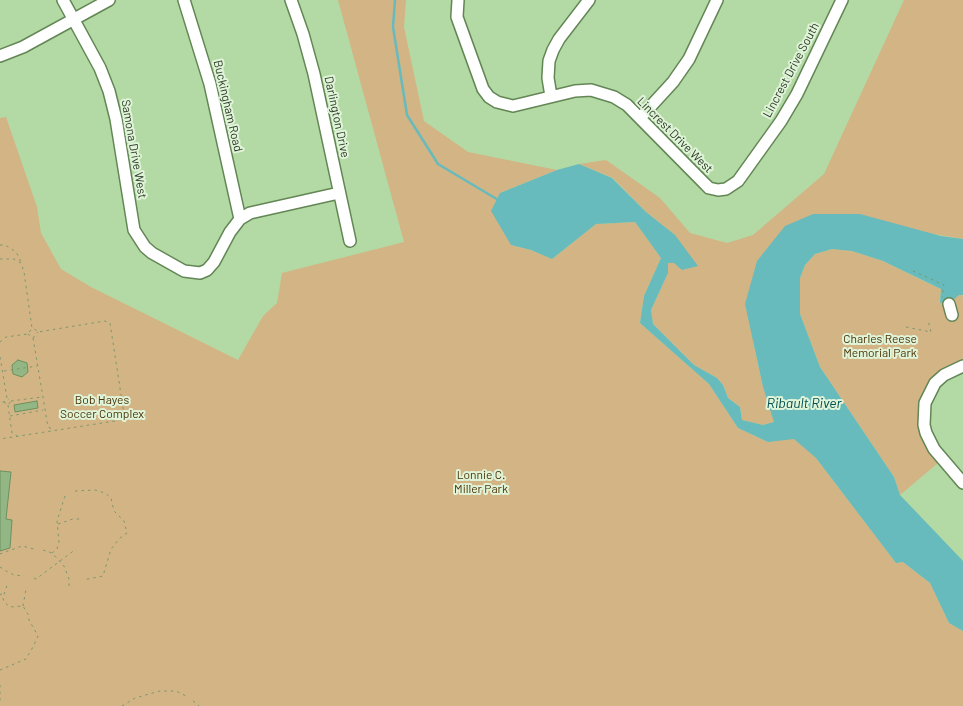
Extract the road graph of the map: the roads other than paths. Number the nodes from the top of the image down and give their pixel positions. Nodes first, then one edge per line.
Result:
1 (63, 0) edge
2 (109, 0) edge
3 (184, 0) edge
4 (291, 0) edge
5 (458, 0) edge
6 (589, 0) edge
7 (717, 0) edge
8 (842, 0) edge
9 (73, 20) junction
10 (0, 56) edge
11 (551, 96) junction
12 (640, 118) junction
13 (718, 190) joint
14 (339, 193) junction
15 (240, 219) junction
16 (350, 241) dead end
17 (945, 302) road end
18 (952, 315) dead end
19 (963, 366) edge
20 (963, 483) edge

1 - 9 street, Samona Drive West
2 - 9 street
3 - 15 street, Buckingham Road
4 - 14 street, Darlington Drive
5 - 11 street, Lincrest Drive West
6 - 11 street
7 - 12 street
8 - 13 street, Lincrest Drive South
9 - 10 street
9 - 15 street, Samona Drive West
11 - 12 street, Lincrest Drive West
12 - 13 street, Lincrest Drive West
14 - 15 street
14 - 16 street, Darlington Drive
17 - 18 street
19 - 20 street

